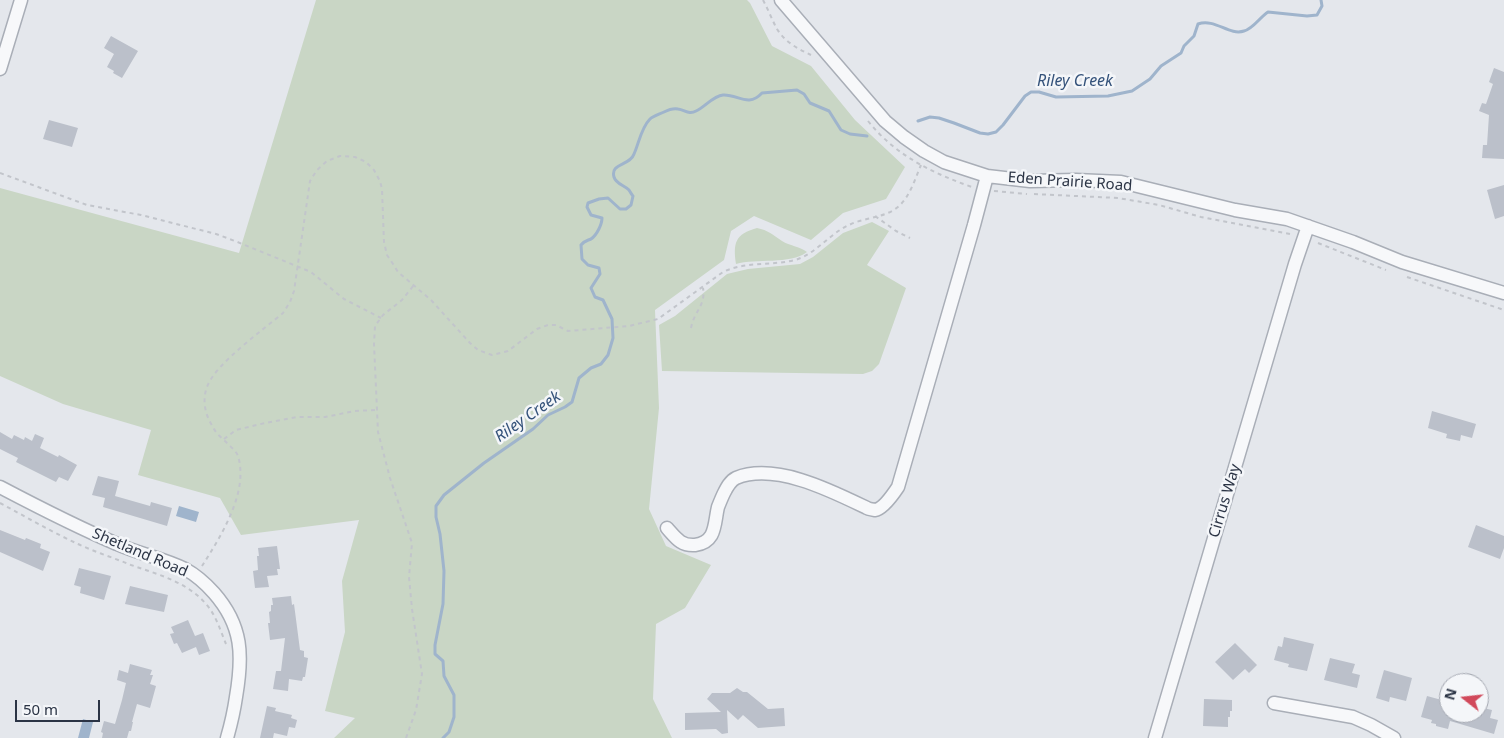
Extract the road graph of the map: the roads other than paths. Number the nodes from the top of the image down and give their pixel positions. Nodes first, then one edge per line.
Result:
1 (21, 0) edge
2 (781, 0) edge
3 (0, 68) edge
4 (987, 176) junction
5 (1308, 226) junction
6 (1504, 294) edge
7 (0, 487) edge
8 (667, 528) dead end
9 (1274, 704) dead end
10 (228, 738) edge
11 (1155, 738) edge
12 (1394, 738) edge

1 - 3 street
2 - 4 street, Eden Prairie Road
4 - 5 street, Eden Prairie Road
4 - 8 street
5 - 6 street, Eden Prairie Road
5 - 11 street, Cirrus Way
7 - 10 street, Shetland Road
9 - 12 street

